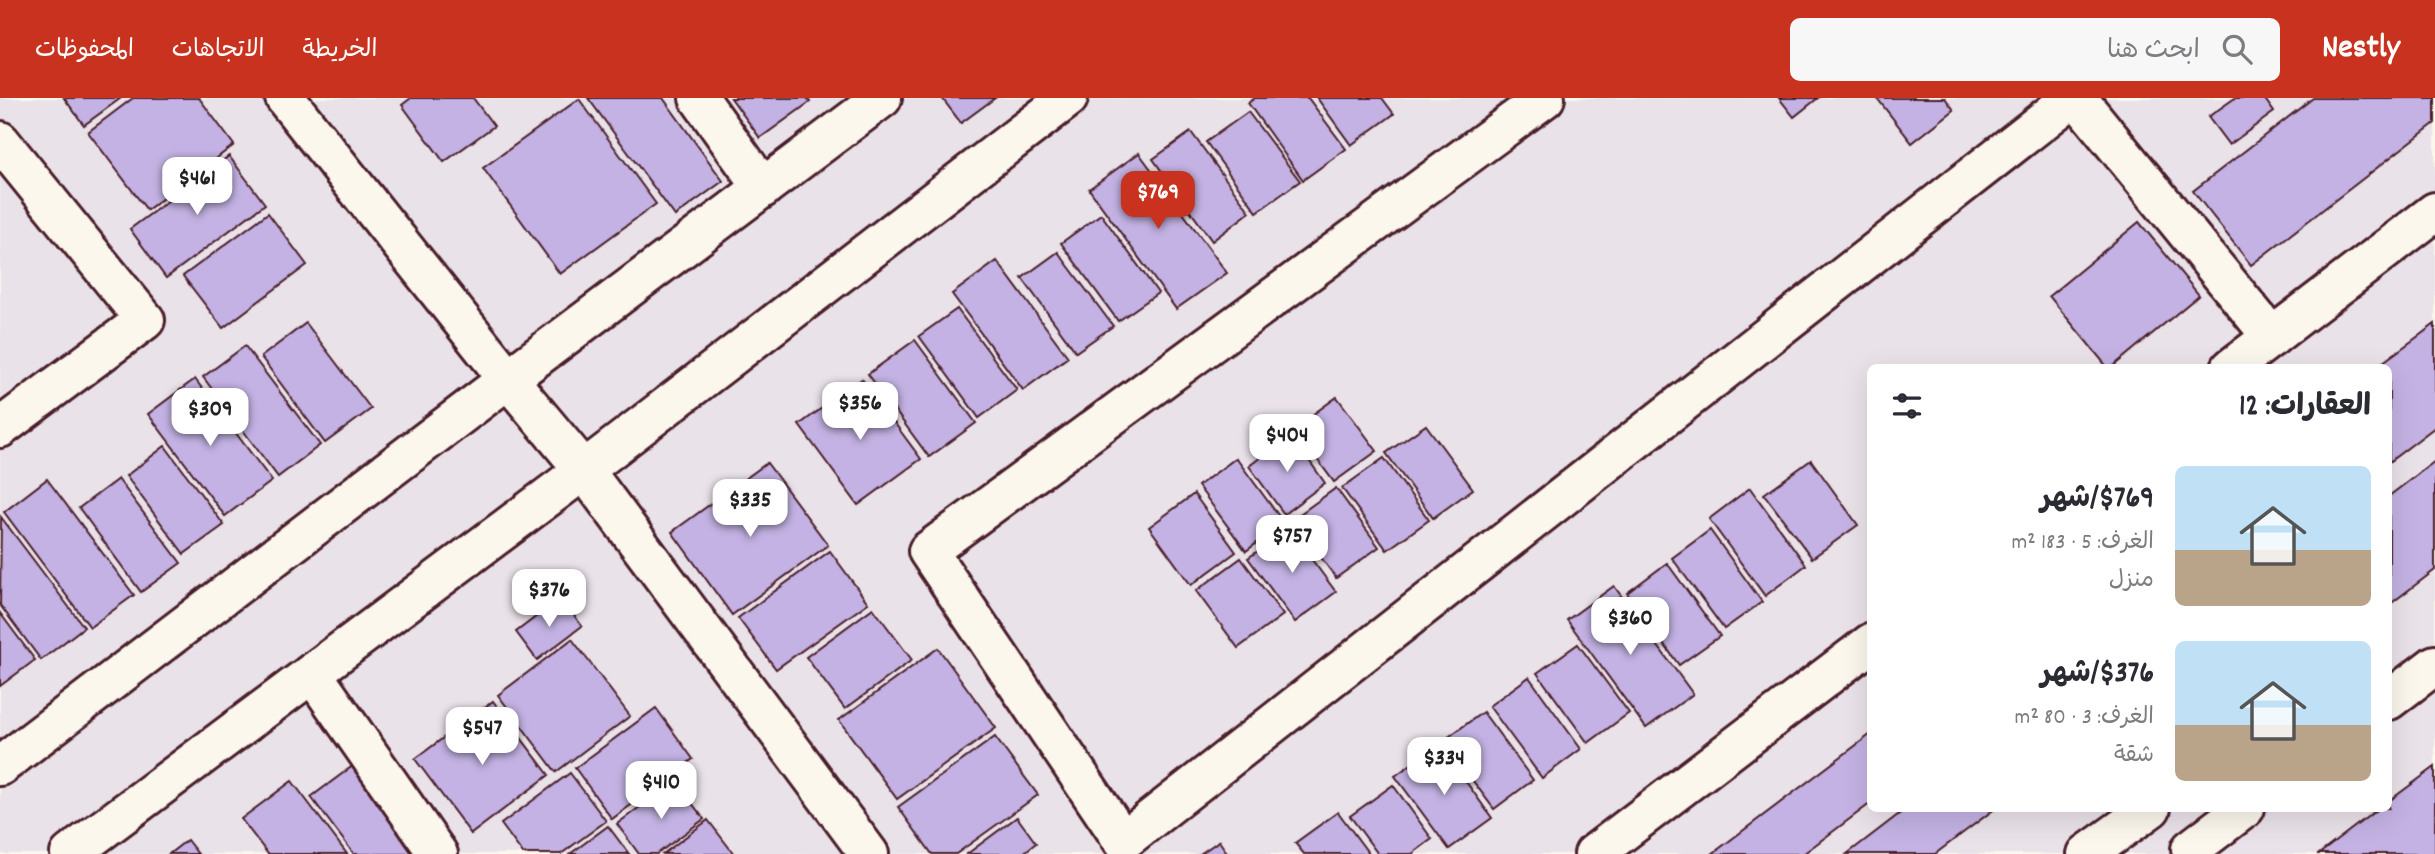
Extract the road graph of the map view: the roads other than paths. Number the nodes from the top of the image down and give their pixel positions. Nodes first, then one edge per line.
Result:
1 (285, 98) edge
2 (699, 98) edge
3 (882, 98) edge
4 (1068, 98) edge
5 (1545, 98) edge
6 (2074, 98) edge
7 (1504, 110) edge
8 (0, 141) edge
9 (763, 188) junction
10 (2435, 212) edge
11 (2272, 337) junction
12 (2236, 364) edge
13 (508, 379) junction
14 (0, 428) edge
15 (584, 470) junction
16 (1867, 646) edge
17 (2435, 665) edge
18 (312, 673) junction
19 (2392, 698) edge
20 (0, 766) edge
21 (2145, 812) edge
22 (2160, 812) edge
23 (2240, 812) edge
24 (2194, 852) edge
25 (71, 854) edge
26 (438, 854) edge
27 (869, 854) edge
28 (1594, 854) edge
29 (2087, 854) edge

1 - 13 street
2 - 9 street
3 - 9 street
4 - 15 street
5 - 7 street
6 - 7 street
6 - 11 street
8 - 14 street
9 - 13 street
10 - 11 street
11 - 12 street
13 - 15 street
13 - 20 street
15 - 18 street
15 - 27 street
16 - 28 street
17 - 19 street
18 - 25 street
18 - 26 street
21 - 29 street
22 - 24 street
23 - 24 street

